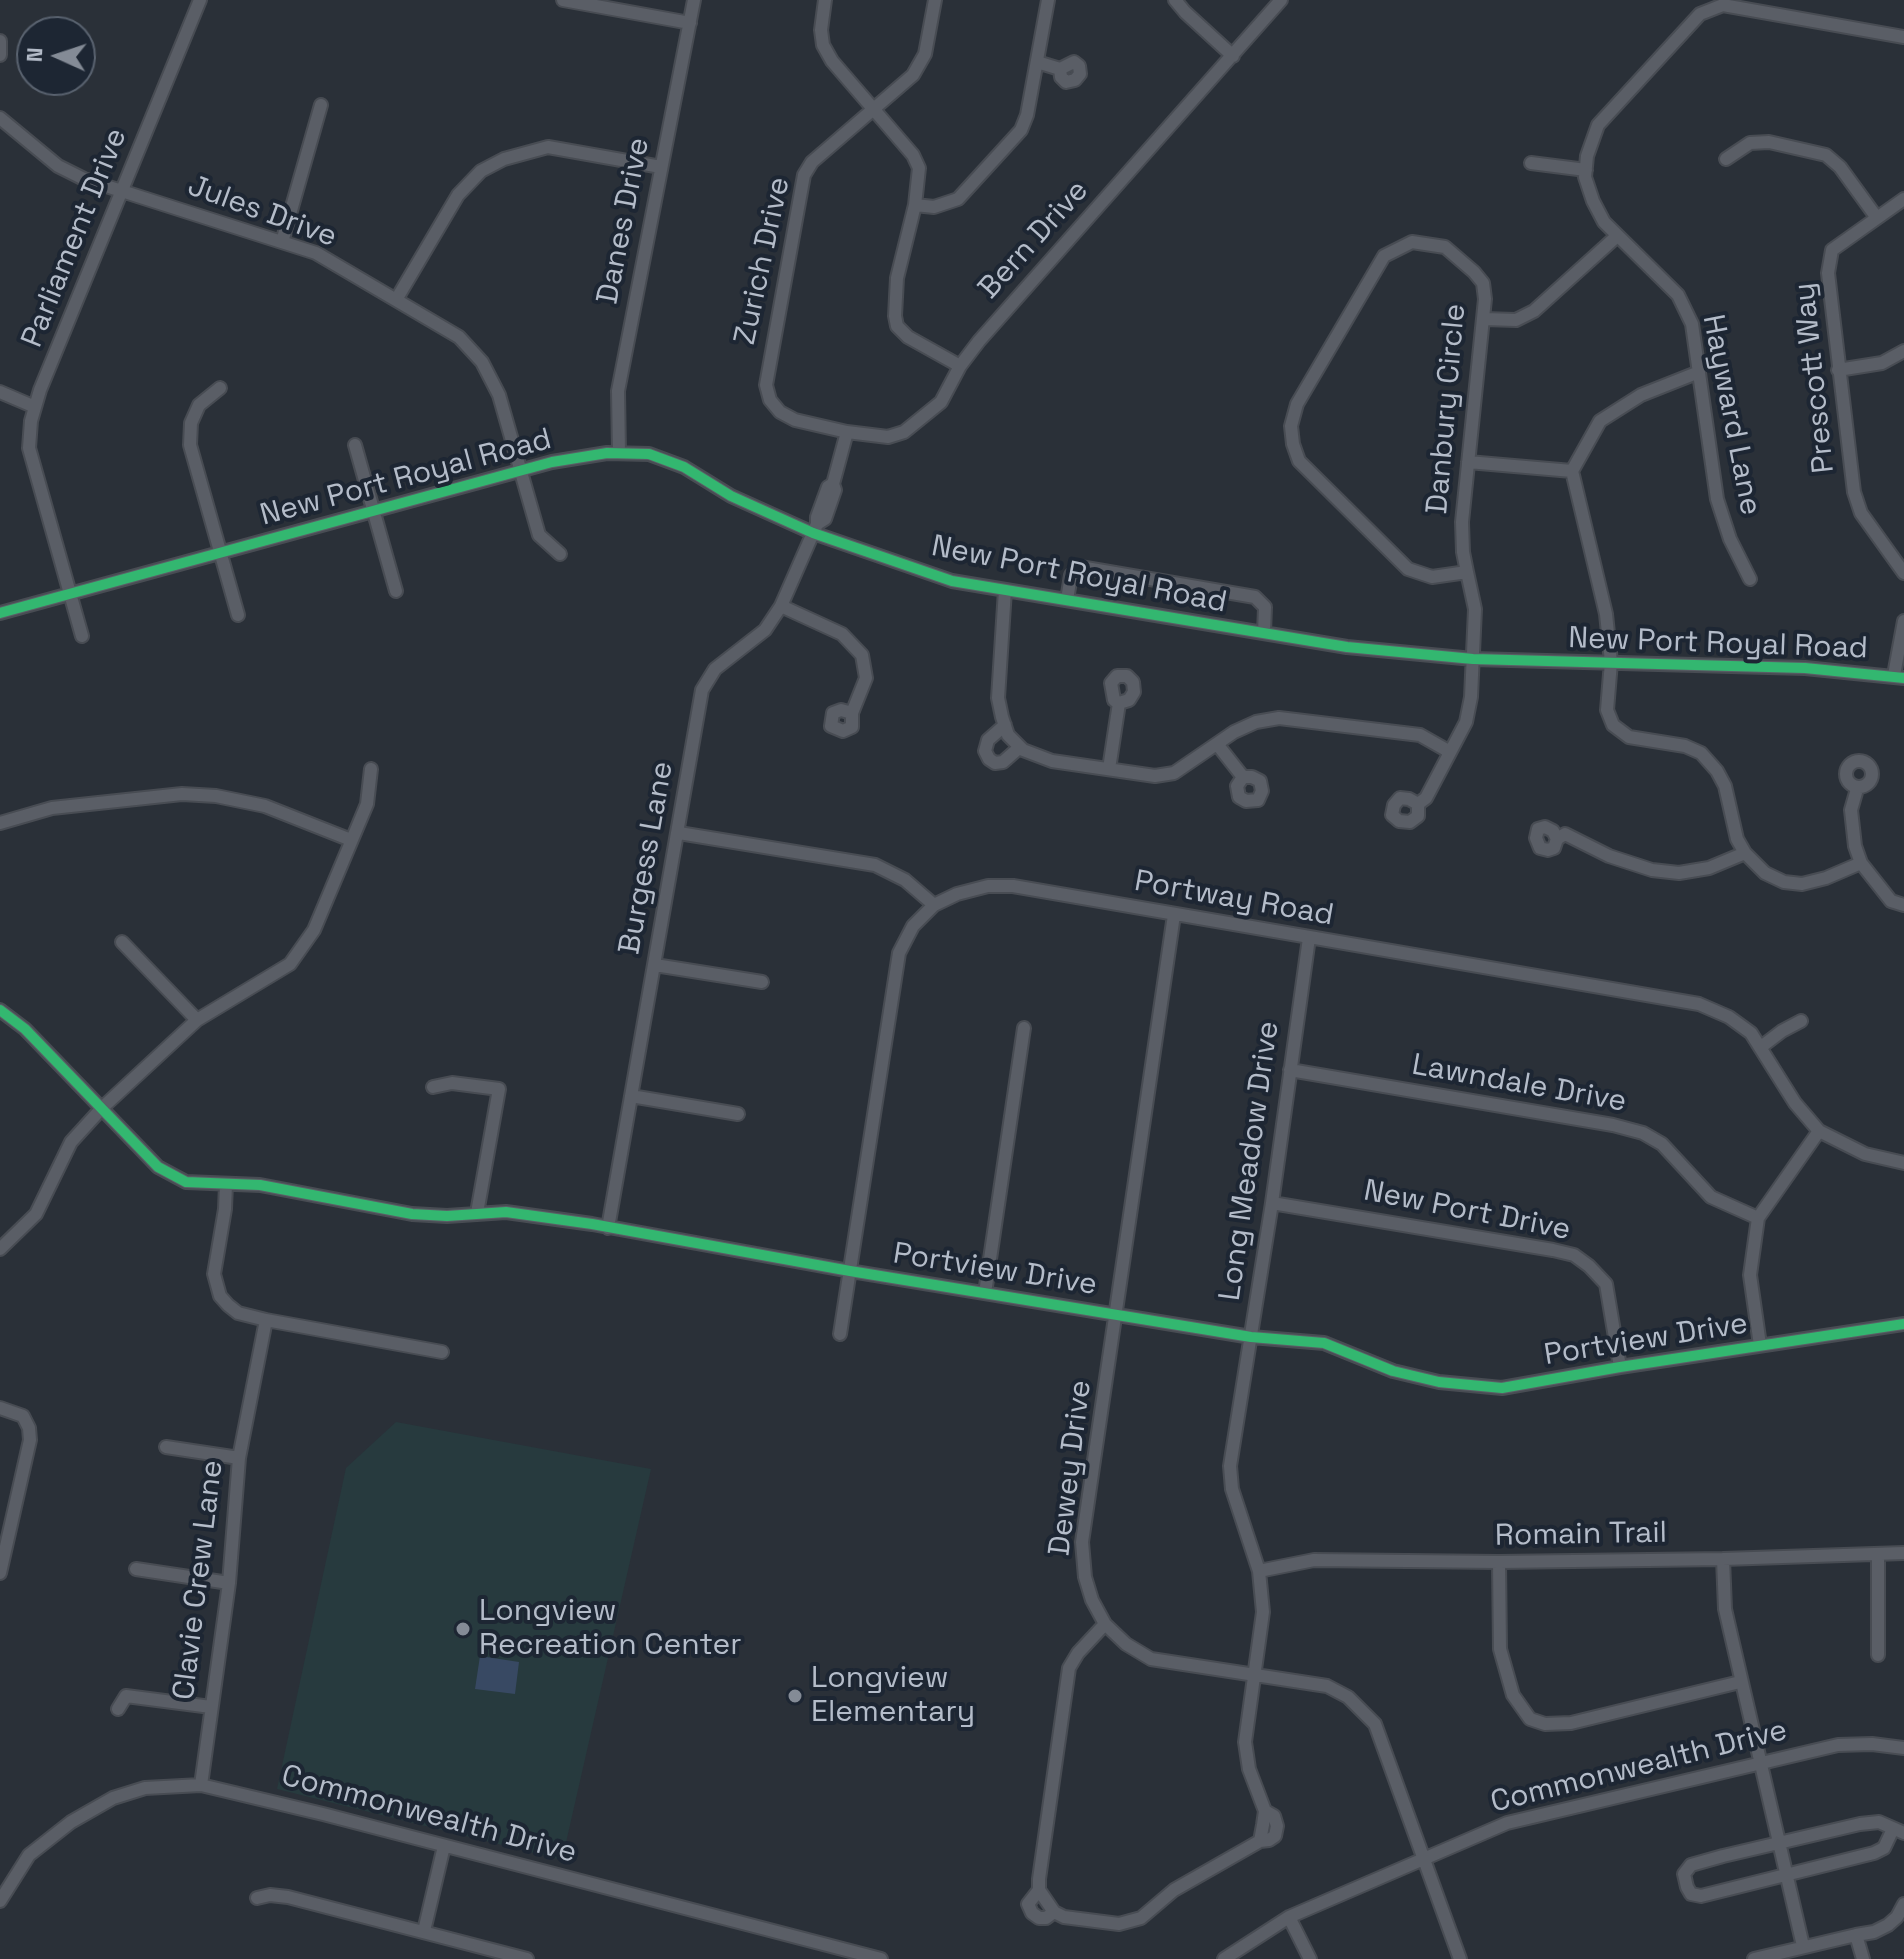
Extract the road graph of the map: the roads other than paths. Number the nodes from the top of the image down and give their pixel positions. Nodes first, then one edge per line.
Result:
1 (200, 0) edge
2 (563, 0) edge
3 (694, 0) edge
4 (825, 0) edge
5 (935, 0) edge
6 (1048, 0) edge
7 (1175, 0) edge
8 (1281, 0) edge
9 (690, 23) junction
10 (1904, 37) edge
11 (0, 41) edge
12 (0, 55) edge
13 (1233, 56) junction
14 (1037, 62) junction
15 (1060, 69) dead end
16 (321, 105) dead end
17 (874, 108) junction
18 (0, 118) edge
19 (1726, 159) dead end
20 (1531, 163) dead end
21 (661, 167) junction
22 (1586, 170) junction
23 (124, 192) junction
24 (1904, 199) edge
25 (915, 205) junction
26 (1877, 218) junction
27 (1617, 236) junction
28 (282, 242) junction
29 (396, 300) junction
30 (1484, 319) junction
31 (1904, 351) edge
32 (960, 366) junction
33 (1838, 370) junction
34 (1699, 372) junction
35 (220, 388) dead end
36 (0, 392) edge
37 (35, 407) junction
38 (847, 432) junction
39 (355, 445) dead end
40 (619, 453) junction
41 (1468, 462) junction
42 (522, 470) junction
43 (1572, 471) junction
44 (373, 510) junction
45 (815, 529) junction
46 (219, 552) junction
47 (560, 554) dead end
48 (1904, 571) edge
49 (1467, 572) junction
50 (1750, 579) dead end
51 (1005, 590) junction
52 (396, 591) dead end
53 (69, 593) junction
54 (1067, 600) junction
55 (781, 606) junction
56 (0, 613) edge
57 (238, 615) dead end
58 (1904, 621) edge
59 (1264, 633) junction
60 (82, 636) dead end
61 (1473, 659) junction
62 (1611, 662) junction
63 (1899, 677) edge
64 (1119, 703) dead end
65 (852, 713) dead end
66 (1005, 725) junction
67 (1217, 744) junction
68 (1020, 747) junction
69 (1450, 752) junction
70 (371, 769) dead end
71 (1109, 769) junction
72 (1243, 777) dead end
73 (1857, 789) dead end
74 (1418, 804) dead end
75 (0, 823) edge
76 (679, 833) junction
77 (1557, 839) dead end
78 (351, 840) junction
79 (1745, 853) junction
80 (1861, 863) junction
81 (934, 905) junction
82 (1904, 905) edge
83 (1174, 915) junction
84 (1309, 938) junction
85 (122, 942) dead end
86 (655, 965) junction
87 (762, 982) dead end
88 (0, 1010) edge
89 (197, 1020) junction
90 (1801, 1021) dead end
91 (1024, 1028) dead end
92 (1761, 1047) junction
93 (1290, 1070) junction
94 (433, 1087) dead end
95 (631, 1096) junction
96 (102, 1108) junction
97 (738, 1114) dead end
98 (1819, 1131) junction
99 (1904, 1163) edge
100 (226, 1184) junction
101 (1272, 1203) junction
102 (477, 1213) junction
103 (1758, 1218) junction
104 (608, 1228) junction
105 (0, 1249) edge
106 (850, 1271) junction
107 (985, 1293) junction
108 (1117, 1313) junction
109 (266, 1320) junction
110 (1904, 1324) edge
111 (840, 1334) dead end
112 (1251, 1337) junction
113 (1760, 1345) junction
114 (442, 1352) dead end
115 (1620, 1367) junction
116 (0, 1408) edge
117 (166, 1447) dead end
118 (239, 1458) junction
119 (1904, 1553) edge
120 (1878, 1554) junction
121 (1723, 1559) junction
122 (1499, 1562) junction
123 (136, 1569) dead end
124 (1259, 1571) junction
125 (0, 1573) edge
126 (229, 1583) junction
127 (1105, 1624) junction
128 (1878, 1655) dead end
129 (1254, 1674) junction
130 (1740, 1682) junction
131 (211, 1707) junction
132 (118, 1709) dead end
133 (1904, 1748) edge
134 (1761, 1762) junction
135 (201, 1785) junction
136 (1899, 1831) edge
137 (1778, 1843) junction
138 (444, 1846) junction
139 (1425, 1860) junction
140 (1786, 1874) junction
141 (1039, 1890) junction
142 (257, 1898) dead end
143 (0, 1901) edge
144 (1904, 1904) edge
145 (1054, 1912) junction
146 (1289, 1917) junction
147 (424, 1931) junction
148 (1856, 1935) junction
149 (1803, 1946) junction
150 (527, 1959) edge
151 (881, 1959) edge
152 (1224, 1959) edge
153 (1310, 1959) edge
154 (1460, 1959) edge
155 (1754, 1959) edge
156 (1863, 1959) edge

1 - 23 street, Parliament Drive
2 - 9 street
3 - 9 street, Danes Drive
4 - 17 street
5 - 17 street, Zurich Drive
6 - 14 street
7 - 13 street
8 - 13 street, Bern Drive
9 - 21 street, Danes Drive
10 - 22 street, Hayward Lane
11 - 12 street
13 - 32 street, Bern Drive
14 - 15 street
14 - 25 street
16 - 28 street
17 - 25 street
17 - 38 street, Zurich Drive
18 - 23 street, Jules Drive
19 - 26 street
20 - 22 street
21 - 29 street
21 - 40 street, Danes Drive
22 - 27 street, Hayward Lane
23 - 28 street, Jules Drive
23 - 37 street, Parliament Drive
24 - 26 street, Prescott Way
25 - 32 street
26 - 33 street, Prescott Way
27 - 30 street
27 - 34 street, Hayward Lane
28 - 29 street, Jules Drive
29 - 42 street, Jules Drive
30 - 41 street, Danbury Circle
30 - 49 street, Danbury Circle
31 - 33 street
32 - 38 street, Bern Drive
33 - 48 street, Prescott Way
34 - 43 street
34 - 50 street, Hayward Lane
35 - 46 street
36 - 37 street
37 - 53 street, Parliament Drive
38 - 45 street
39 - 44 street
40 - 42 street, New Port Royal Road
40 - 45 street, New Port Royal Road
41 - 43 street
41 - 49 street, Danbury Circle
42 - 44 street, New Port Royal Road
42 - 47 street, Jules Drive
43 - 62 street
44 - 46 street, New Port Royal Road
44 - 52 street
45 - 51 street, New Port Royal Road
45 - 55 street, Burgess Lane
46 - 53 street, New Port Royal Road
46 - 57 street
49 - 61 street, Danbury Circle
51 - 54 street, New Port Royal Road
51 - 66 street
53 - 56 street, New Port Royal Road
53 - 60 street, Parliament Drive
54 - 59 street, New Port Royal Road
54 - 59 street
55 - 65 street
55 - 76 street, Burgess Lane
58 - 63 street
59 - 61 street, New Port Royal Road
61 - 62 street, New Port Royal Road
61 - 69 street, Danbury Circle
62 - 63 street, New Port Royal Road
62 - 79 street
64 - 71 street
66 - 68 street
66 - 68 street
67 - 69 street
67 - 71 street
67 - 72 street
68 - 71 street
69 - 74 street, Danbury Circle
70 - 78 street
73 - 80 street
75 - 78 street
76 - 81 street
76 - 86 street, Burgess Lane
77 - 79 street
78 - 89 street
79 - 80 street
80 - 82 street
81 - 83 street, Portway Road
81 - 106 street, Portway Road
83 - 84 street, Portway Road
83 - 108 street, Dewey Drive
84 - 92 street, Portway Road
84 - 93 street, Long Meadow Drive
85 - 89 street
86 - 87 street
86 - 95 street, Burgess Lane
88 - 96 street, Portview Drive
89 - 96 street
90 - 92 street
91 - 107 street
92 - 98 street, Portway Road
93 - 101 street, Long Meadow Drive
93 - 103 street, Lawndale Drive
94 - 102 street
95 - 97 street
95 - 104 street, Burgess Lane
96 - 100 street, Portview Drive
96 - 105 street
98 - 99 street, Portway Road
98 - 103 street
100 - 102 street, Portview Drive
100 - 109 street
101 - 112 street, Long Meadow Drive
101 - 115 street, New Port Drive
102 - 104 street, Portview Drive
103 - 113 street
104 - 106 street, Portview Drive
106 - 107 street, Portview Drive
106 - 111 street, Portway Road
107 - 108 street, Portview Drive
108 - 112 street, Portview Drive
108 - 127 street, Dewey Drive
109 - 114 street
109 - 118 street, Clavie Crew Lane
110 - 113 street, Portview Drive
112 - 115 street, Portview Drive
112 - 124 street, Long Meadow Drive
113 - 115 street, Portview Drive
116 - 125 street
117 - 118 street
118 - 126 street, Clavie Crew Lane
119 - 120 street, Romain Trail
120 - 121 street, Romain Trail
120 - 128 street
121 - 122 street, Romain Trail
121 - 130 street
122 - 124 street, Romain Trail
122 - 130 street
123 - 126 street
124 - 129 street, Long Meadow Drive
126 - 131 street, Clavie Crew Lane
127 - 129 street, Dewey Drive
127 - 141 street
129 - 139 street, Dewey Drive
129 - 145 street, Long Meadow Drive
130 - 134 street
131 - 132 street
131 - 135 street, Clavie Crew Lane
133 - 134 street, Commonwealth Drive
134 - 137 street
134 - 139 street, Commonwealth Drive
135 - 138 street, Commonwealth Drive
135 - 143 street, Commonwealth Drive
136 - 137 street
136 - 140 street
137 - 140 street
137 - 140 street
138 - 147 street
138 - 151 street, Commonwealth Drive
139 - 146 street, Commonwealth Drive
139 - 154 street, Dewey Drive
140 - 149 street
141 - 145 street
141 - 145 street
142 - 147 street
144 - 148 street
146 - 152 street, Commonwealth Drive
146 - 153 street
147 - 150 street
148 - 149 street
148 - 156 street
149 - 155 street

